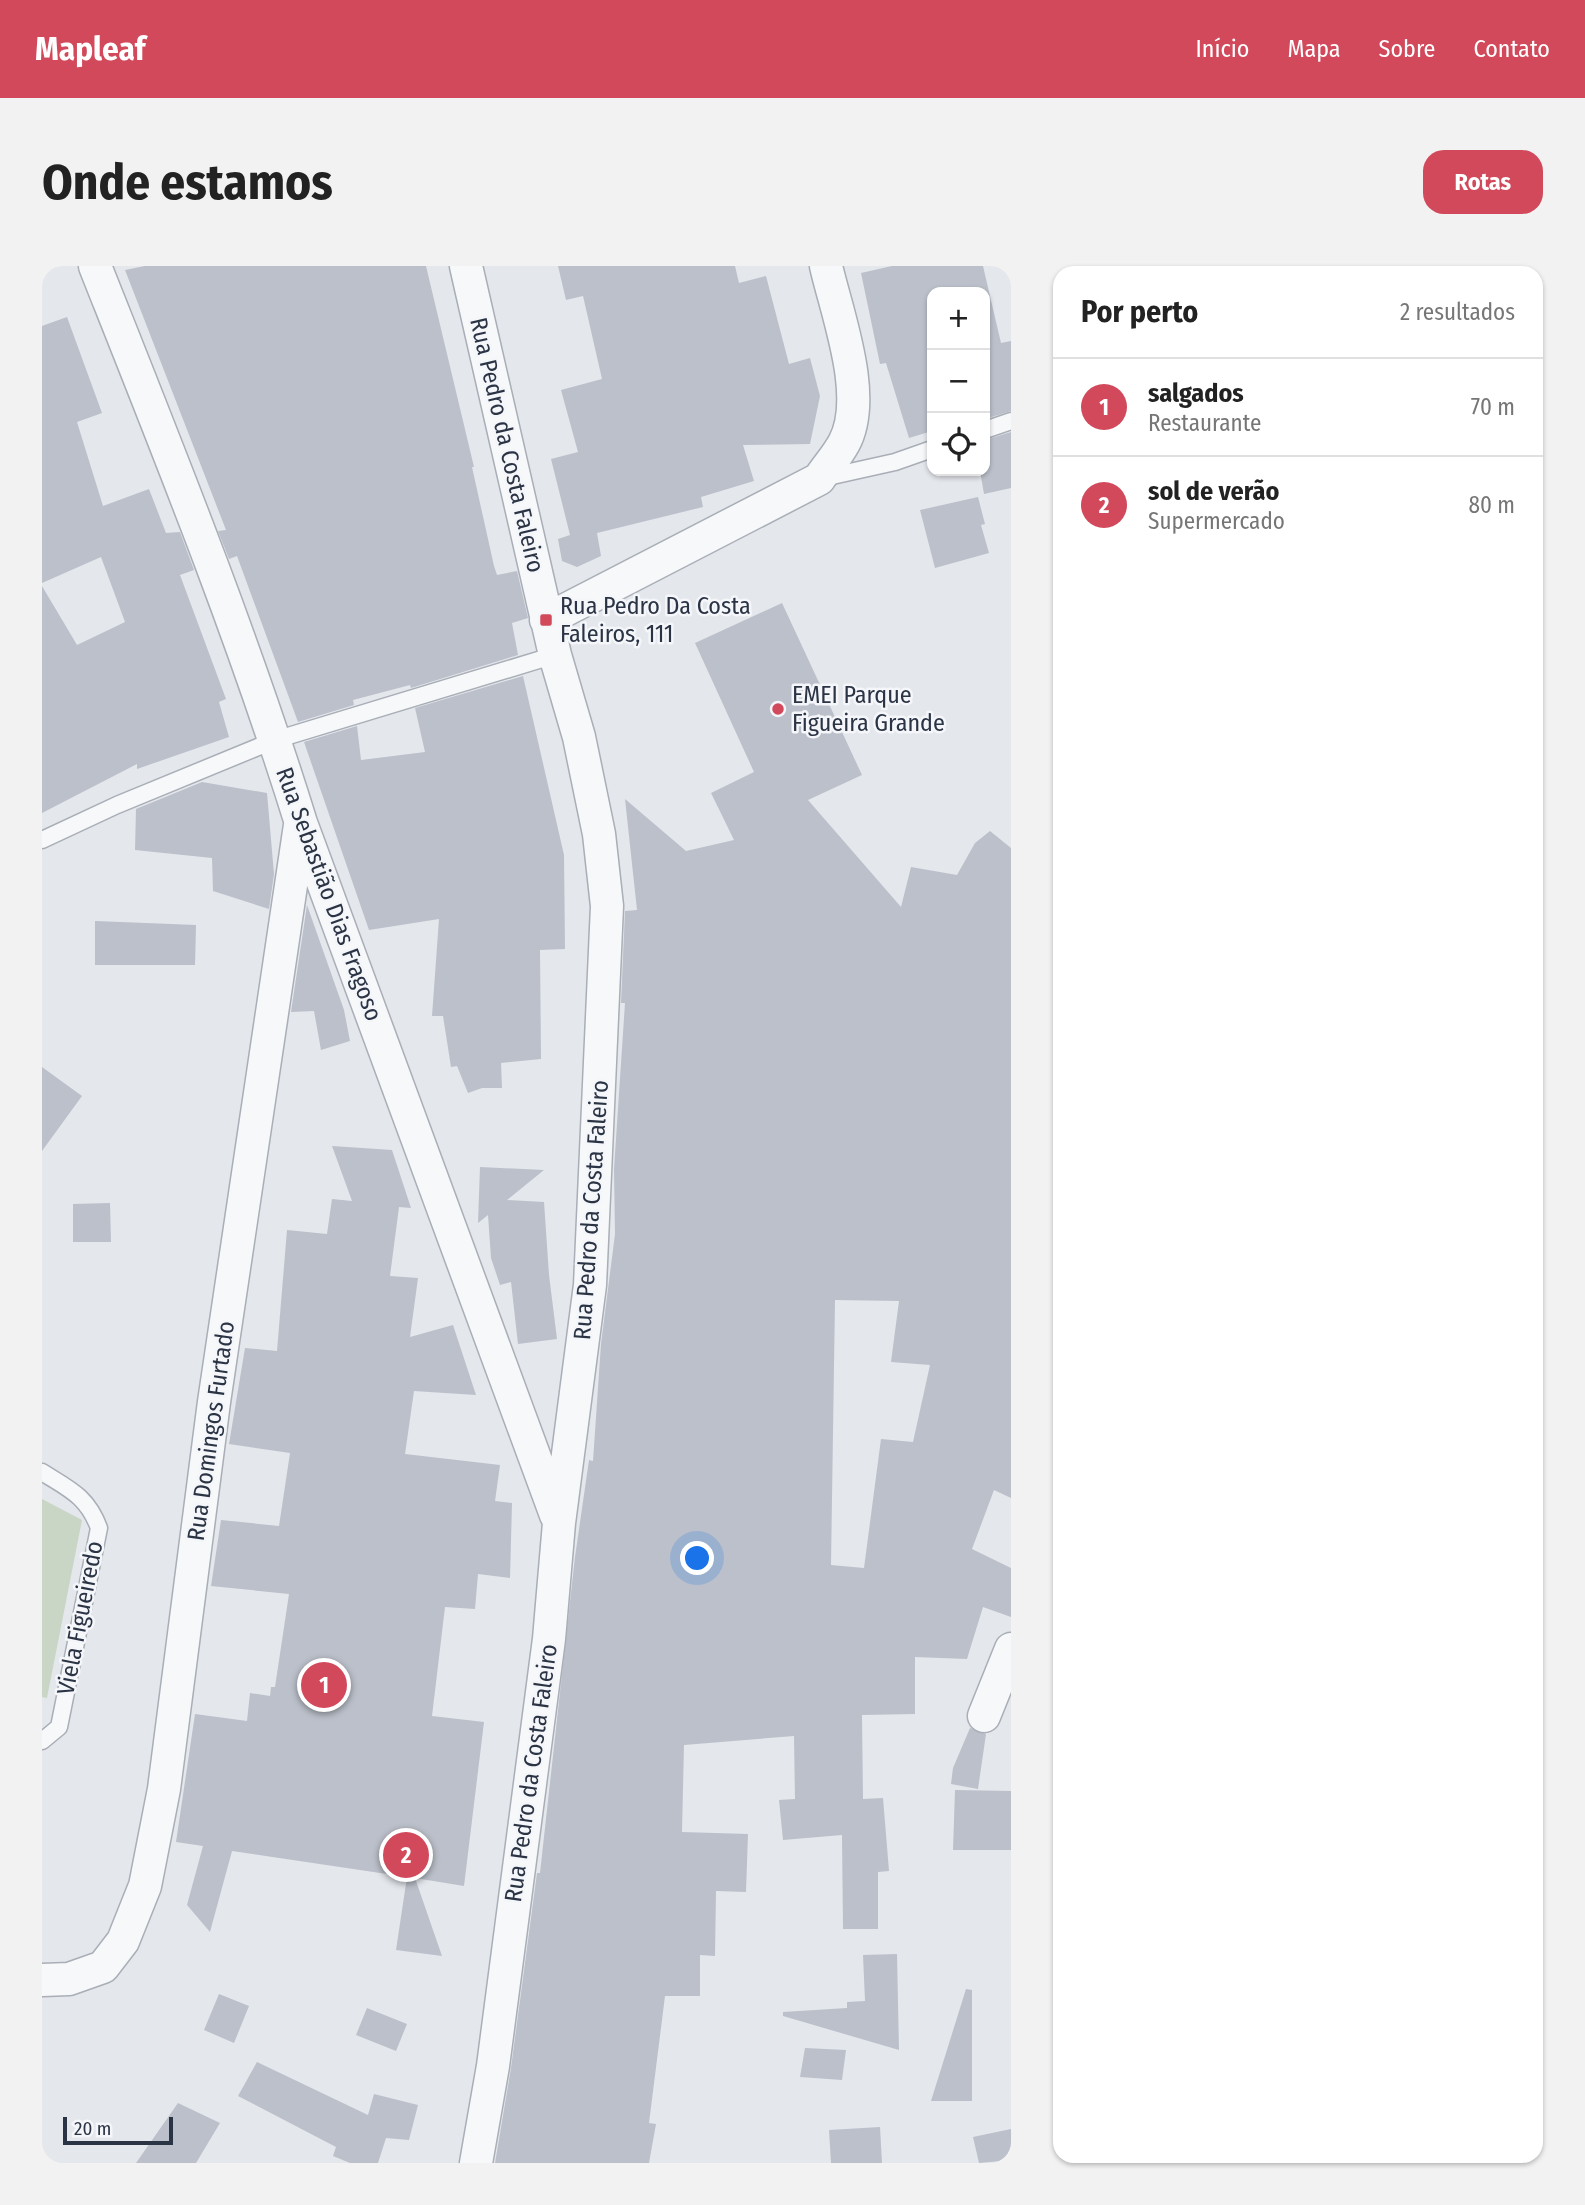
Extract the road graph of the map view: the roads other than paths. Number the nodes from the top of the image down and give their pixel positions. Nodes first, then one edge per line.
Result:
1 (95, 266) edge
2 (466, 266) edge
3 (826, 266) edge
4 (1011, 421) edge
5 (990, 428) edge
6 (927, 451) edge
7 (819, 479) junction
8 (547, 620) junction
9 (555, 655) junction
10 (275, 740) junction
11 (301, 823) junction
12 (42, 840) edge
13 (42, 1472) edge
14 (559, 1523) junction
15 (1011, 1649) edge
16 (984, 1716) dead end
17 (42, 1741) edge
18 (42, 1980) edge
19 (477, 2163) edge

1 - 10 street, Rua Sebastião Dias Fragoso
2 - 8 street, Rua Pedro da Costa Faleiro
3 - 7 street
4 - 5 lane
6 - 7 lane
7 - 8 street
8 - 9 street, Rua Pedro da Costa Faleiro
9 - 10 lane
9 - 14 street, Rua Pedro da Costa Faleiro
10 - 11 street, Rua Sebastião Dias Fragoso
10 - 12 lane
11 - 14 street, Rua Sebastião Dias Fragoso
11 - 18 street, Rua Domingos Furtado
13 - 17 lane, Viela Figueiredo
14 - 19 street, Rua Pedro da Costa Faleiro
15 - 16 street

